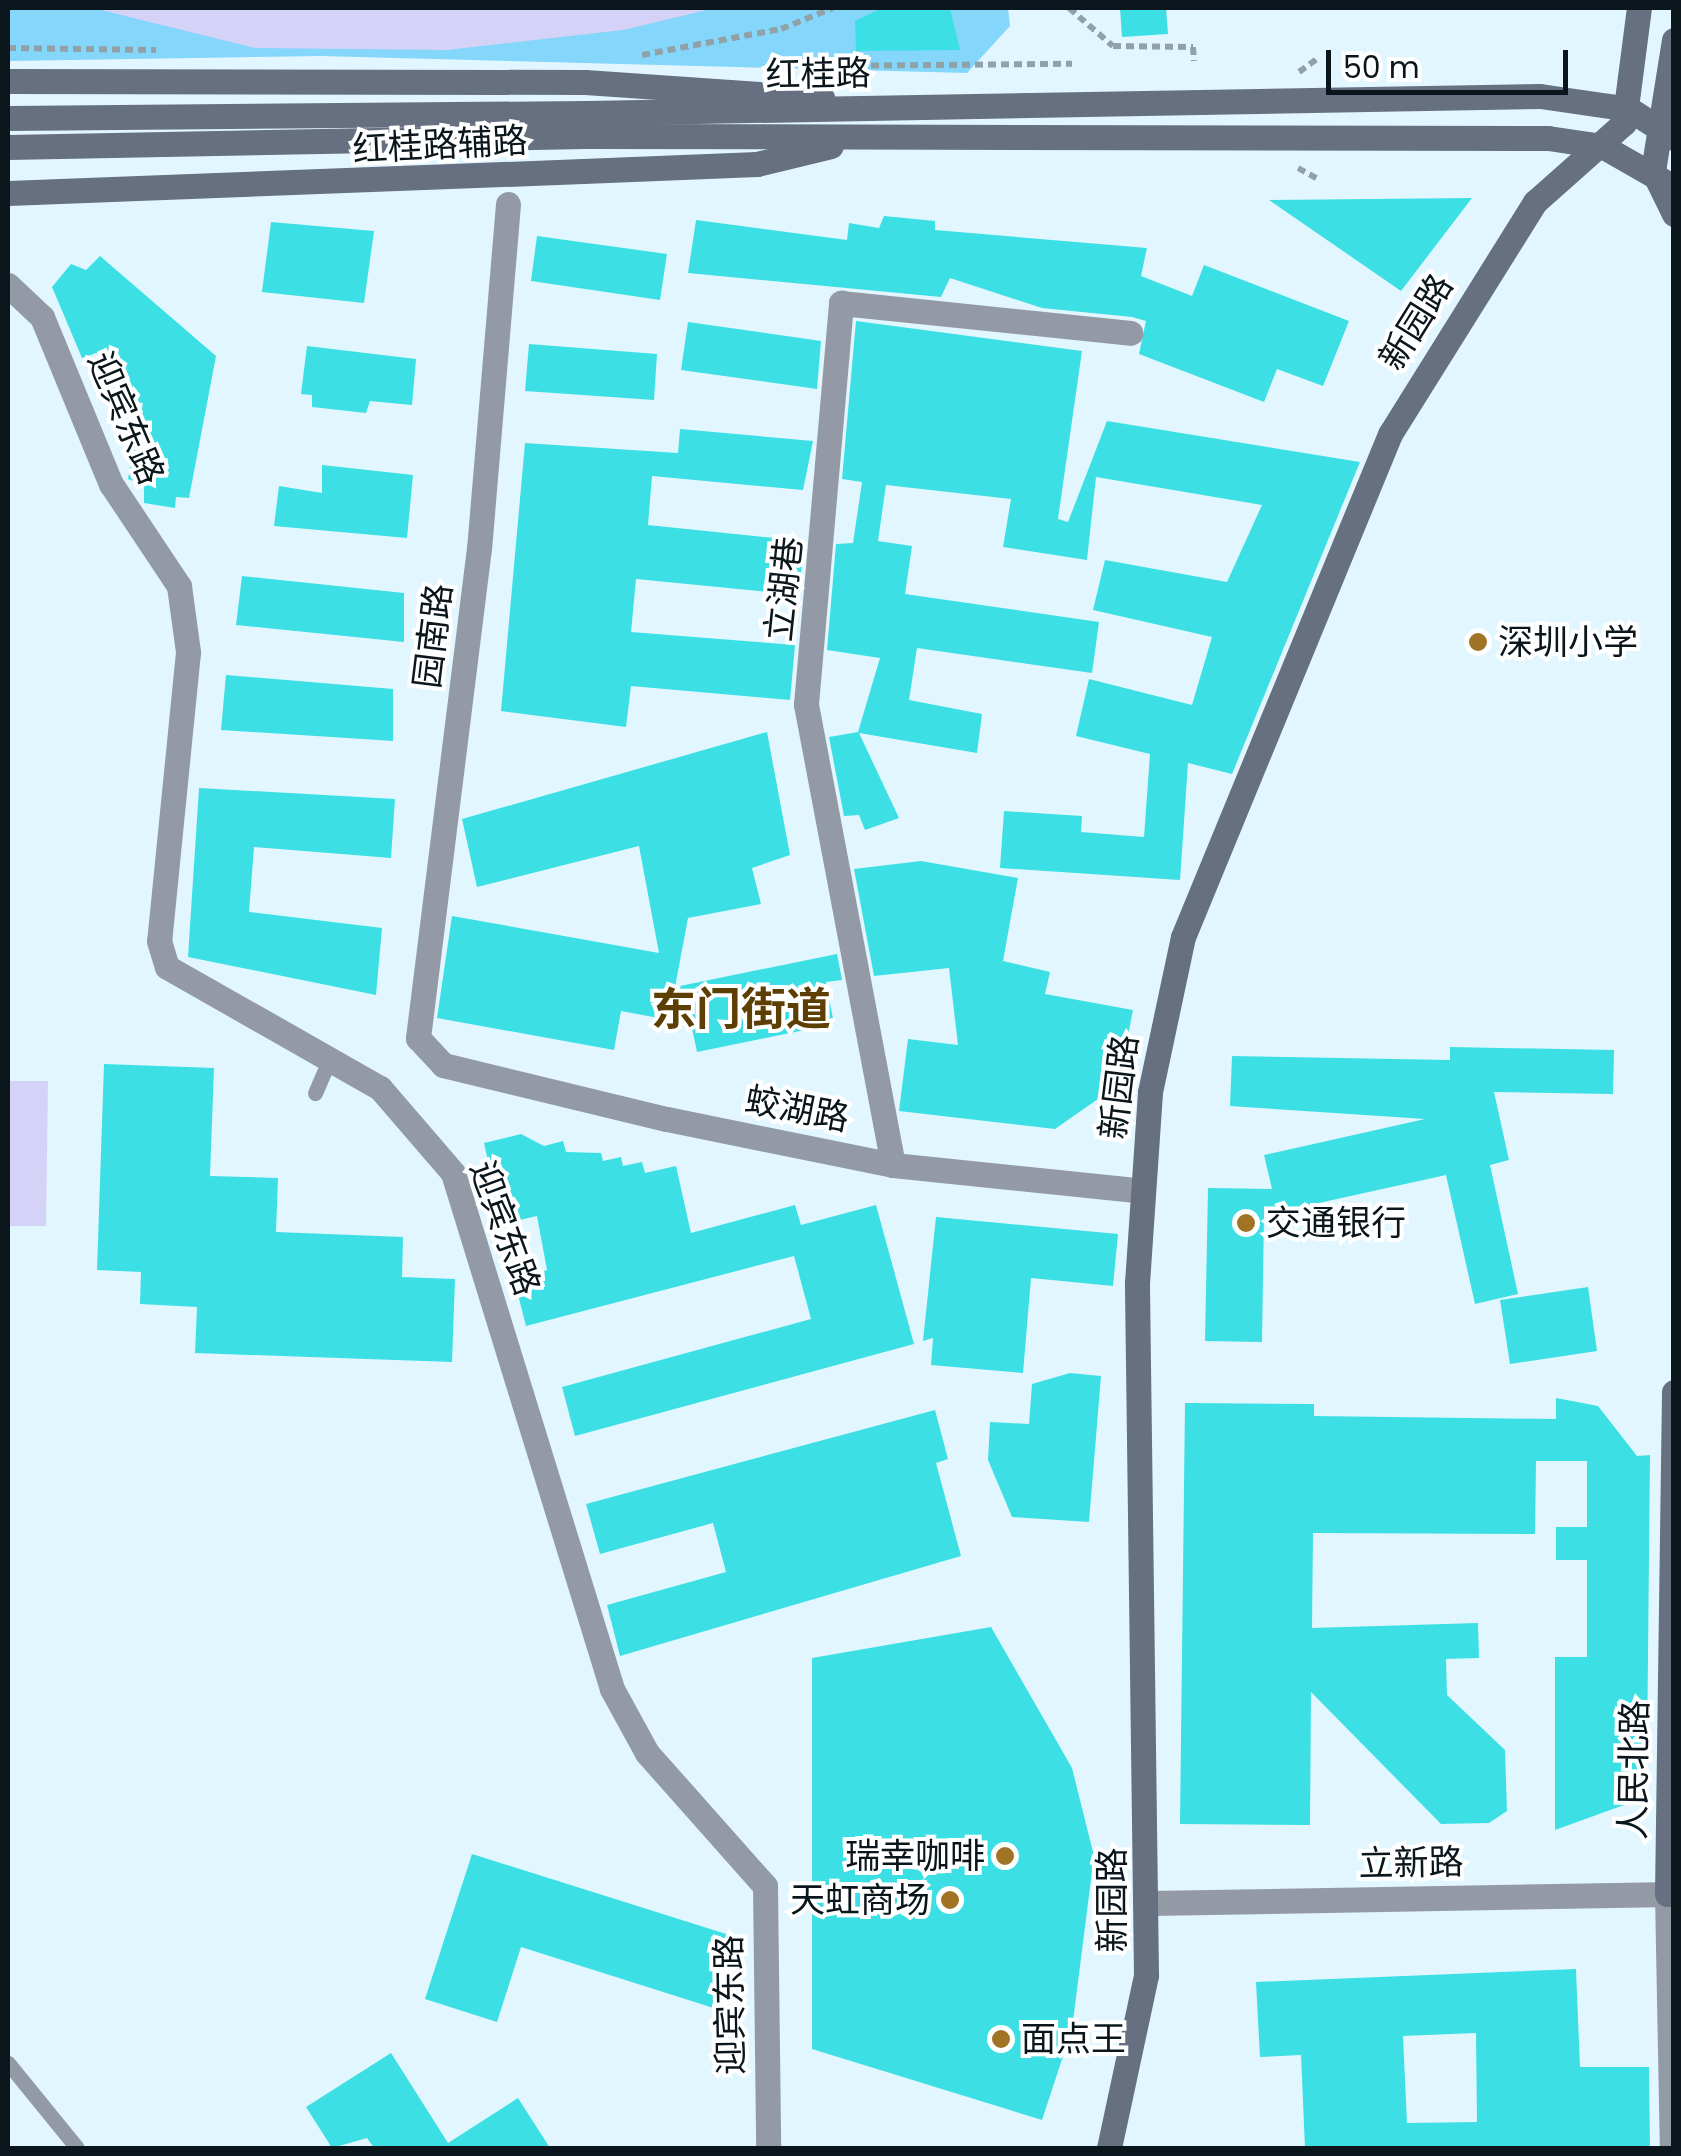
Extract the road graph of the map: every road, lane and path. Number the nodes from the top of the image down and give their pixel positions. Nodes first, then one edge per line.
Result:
1 (1068, 8) edge
2 (1639, 8) edge
3 (1674, 40) edge
4 (1194, 61) dead end
5 (1072, 64) dead end
6 (988, 66) dead end
7 (8, 81) edge
8 (871, 108) junction
9 (1629, 109) junction
10 (8, 118) edge
11 (586, 125) junction
12 (1667, 134) edge
13 (873, 136) junction
14 (1602, 146) junction
15 (8, 147) edge
16 (1663, 179) edge
17 (8, 194) edge
18 (508, 204) dead end
19 (1674, 214) edge
20 (8, 285) edge
21 (1130, 332) dead end
22 (331, 1056) junction
23 (444, 1065) joint
24 (315, 1093) dead end
25 (894, 1164) junction
26 (1142, 1192) junction
27 (1674, 1392) edge
28 (1670, 1894) edge
29 (1149, 1902) junction
30 (8, 2064) edge
31 (77, 2148) edge
32 (768, 2148) edge
33 (1110, 2148) edge
34 (1672, 2148) edge

1 - 4 path
2 - 9 main road
3 - 12 main road
5 - 6 path
7 - 8 main road, 红桂路辅路, bridge
8 - 9 main road, 红桂路
8 - 11 main road, 红桂路
9 - 12 main road
9 - 14 main road
10 - 11 main road, 红桂路, bridge
11 - 13 main road, 红桂路
11 - 15 main road, 红桂路, bridge
12 - 16 main road
13 - 14 main road, 红桂路
13 - 17 main road, 红桂路辅路, bridge
14 - 16 main road
14 - 26 main road, 新园路
16 - 19 main road
18 - 23 street, 园南路
20 - 22 street, 迎宾东路
21 - 25 street, 立湖巷
22 - 24 lane
22 - 32 street, 迎宾东路
23 - 25 street, 蛟湖路
25 - 26 street, 蛟湖路
26 - 29 main road, 新园路
27 - 28 main road, 人民北路
28 - 29 street, 立新路
28 - 34 street, 人民北路
29 - 33 main road, 新园路
30 - 31 lane

